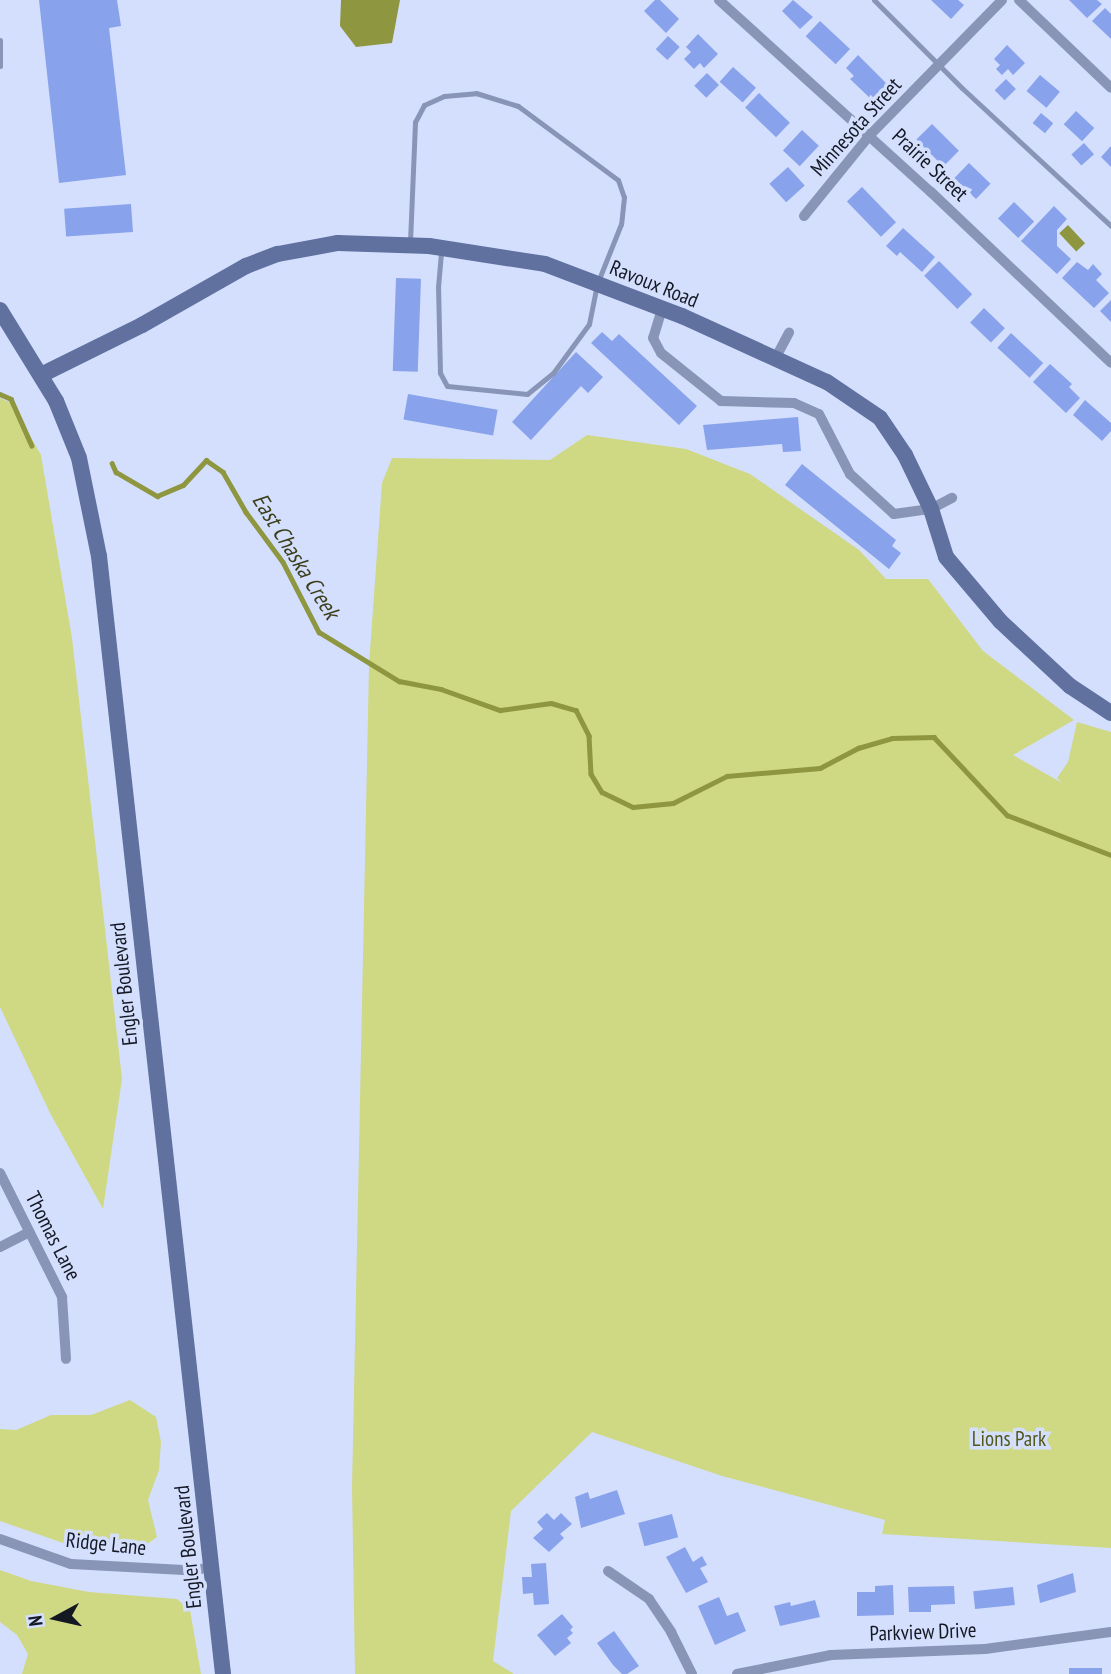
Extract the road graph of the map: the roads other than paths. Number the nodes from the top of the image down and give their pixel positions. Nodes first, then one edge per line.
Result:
1 (719, 0) edge
2 (874, 0) edge
3 (1002, 0) edge
4 (1018, 0) edge
5 (0, 40) edge
6 (939, 65) junction
7 (0, 66) edge
8 (1111, 88) edge
9 (869, 136) junction
10 (804, 216) dead end
11 (1111, 226) edge
12 (410, 245) junction
13 (442, 248) junction
14 (597, 284) junction
15 (663, 309) junction
16 (0, 310) edge
17 (789, 333) dead end
18 (775, 359) junction
19 (1111, 363) edge
20 (41, 376) junction
21 (952, 498) dead end
22 (931, 509) junction
23 (1111, 713) edge
24 (0, 1173) edge
25 (29, 1232) junction
26 (0, 1247) edge
27 (66, 1359) dead end
28 (0, 1539) edge
29 (211, 1568) junction
30 (608, 1571) dead end
31 (1111, 1632) edge
32 (222, 1674) edge
33 (692, 1674) edge
34 (737, 1674) edge

1 - 9 street, Prairie Street
2 - 6 lane
3 - 6 street, Minnesota Street
4 - 8 street
5 - 7 lane
6 - 9 street, Minnesota Street
6 - 11 lane
9 - 10 street, Minnesota Street
9 - 19 street, Prairie Street
12 - 13 main road, Ravoux Road
12 - 14 lane
12 - 20 main road, Ravoux Road
13 - 14 main road, Ravoux Road
13 - 14 lane
14 - 15 main road, Ravoux Road
15 - 18 main road, Ravoux Road
15 - 22 street
16 - 20 main road, Engler Boulevard
17 - 18 street
18 - 22 main road, Ravoux Road
20 - 29 main road, Engler Boulevard
21 - 22 street
22 - 23 main road, Ravoux Road
24 - 25 street, Thomas Lane
25 - 26 street
25 - 27 street, Thomas Lane
28 - 29 street, Ridge Lane
29 - 32 main road, Engler Boulevard
30 - 33 street
31 - 34 street, Parkview Drive

